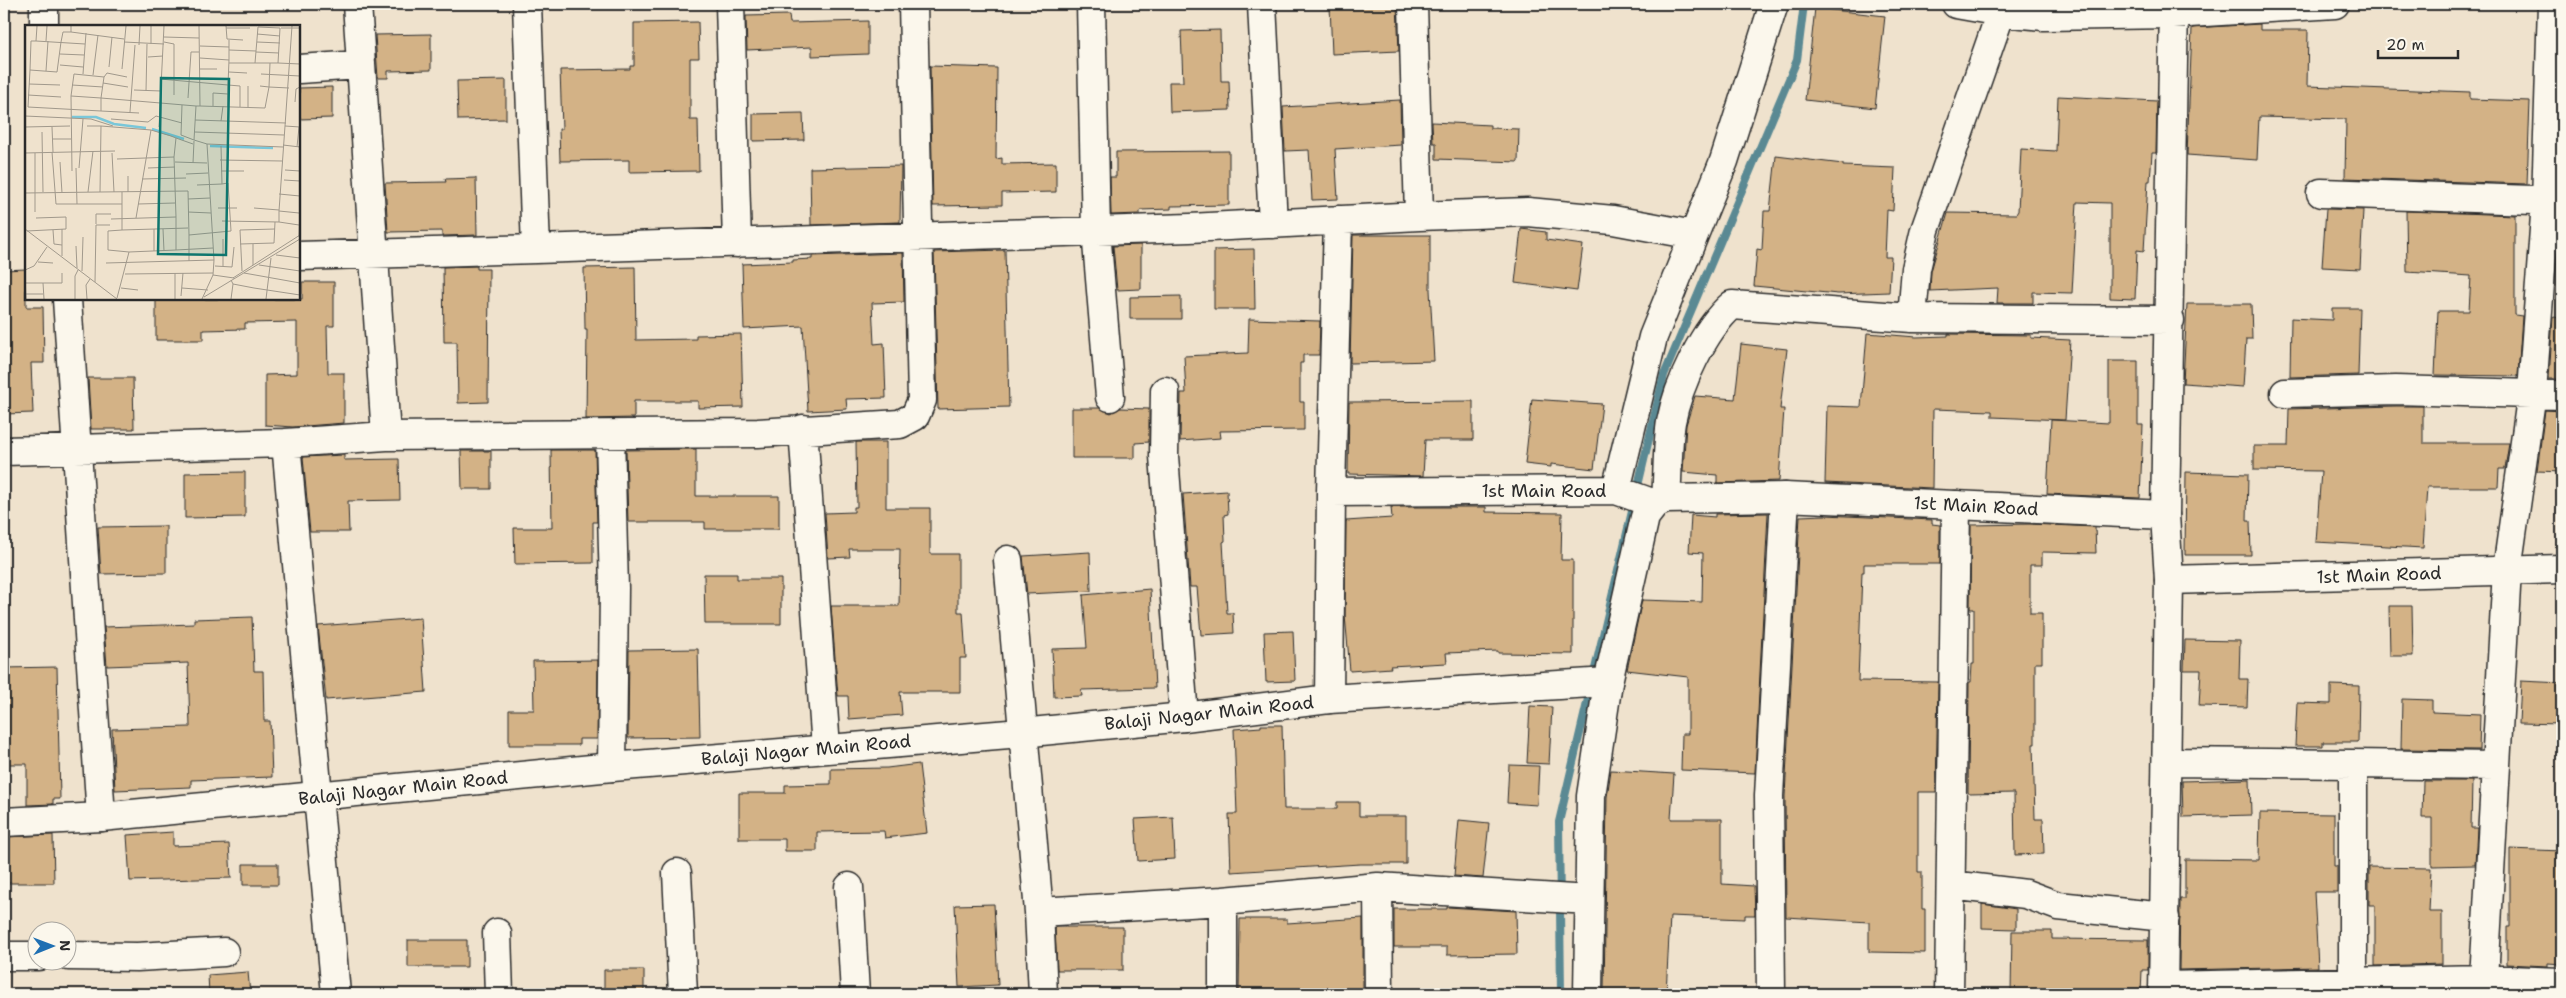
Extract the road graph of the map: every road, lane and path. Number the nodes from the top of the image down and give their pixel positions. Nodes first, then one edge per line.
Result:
1 (44, 4) edge
2 (357, 4) edge
3 (528, 4) edge
4 (730, 4) edge
5 (913, 4) edge
6 (1091, 4) edge
7 (1262, 4) edge
8 (1413, 4) edge
9 (1774, 4) edge
10 (1956, 4) edge
11 (2335, 4) edge
12 (2552, 4) edge
13 (2002, 8) edge
14 (2173, 9) edge
15 (44, 25) edge
16 (360, 65) junction
17 (300, 69) edge
18 (2321, 193) dead end
19 (2554, 202) edge
20 (1419, 216) junction
21 (1338, 220) junction
22 (1273, 224) junction
23 (1096, 231) junction
24 (1694, 235) junction
25 (918, 236) junction
26 (737, 243) junction
27 (536, 249) junction
28 (373, 252) junction
29 (300, 256) edge
30 (66, 300) edge
31 (1912, 318) junction
32 (2170, 320) junction
33 (1166, 392) dead end
34 (2532, 392) junction
35 (2285, 393) dead end
36 (2562, 394) edge
37 (1110, 397) dead end
38 (803, 429) junction
39 (610, 435) junction
40 (386, 436) junction
41 (286, 442) junction
42 (4, 450) edge
43 (78, 450) junction
44 (1331, 492) junction
45 (1641, 497) junction
46 (1785, 497) junction
47 (1956, 505) junction
48 (2165, 515) junction
49 (1008, 560) dead end
50 (2562, 569) edge
51 (2507, 570) junction
52 (2169, 580) junction
53 (1607, 682) junction
54 (1329, 699) junction
55 (1184, 717) junction
56 (1021, 733) junction
57 (826, 748) junction
58 (2167, 762) junction
59 (2353, 764) junction
60 (2495, 766) junction
61 (612, 767) junction
62 (319, 797) junction
63 (101, 817) junction
64 (4, 822) edge
65 (676, 873) dead end
66 (1951, 885) junction
67 (849, 887) dead end
68 (1378, 887) junction
69 (1583, 900) junction
70 (1223, 901) junction
71 (1039, 912) junction
72 (2165, 917) junction
73 (497, 933) dead end
74 (224, 952) dead end
75 (4, 956) edge
76 (28, 956) edge
77 (78, 956) edge
78 (2353, 981) junction
79 (2562, 982) edge
80 (2483, 987) edge
81 (2163, 990) edge
82 (336, 994) edge
83 (499, 994) edge
84 (683, 994) edge
85 (855, 994) edge
86 (1043, 994) edge
87 (1223, 994) edge
88 (1380, 994) edge
89 (1588, 994) edge
90 (1771, 994) edge
91 (1949, 994) edge

1 - 15 street
2 - 16 street
3 - 27 street
4 - 26 street
5 - 25 street
6 - 23 street
7 - 22 street
8 - 20 street
9 - 24 street
10 - 13 street
11 - 14 street
12 - 19 street
13 - 14 street
13 - 31 street
14 - 32 street
16 - 17 street
16 - 28 street
18 - 19 street
19 - 34 street
20 - 21 street
20 - 24 street
21 - 22 street
21 - 44 street
22 - 23 street
23 - 25 street
23 - 37 street
24 - 45 street
25 - 26 street
25 - 38 street
26 - 27 street
27 - 28 street
28 - 29 street
28 - 40 street
30 - 43 street
31 - 32 street
31 - 45 street
32 - 48 street
33 - 55 street
34 - 35 street
34 - 36 street
34 - 51 street
38 - 39 street
38 - 57 street
39 - 40 street
39 - 61 street
40 - 41 street
41 - 43 street
41 - 62 street
42 - 43 street
43 - 63 street
44 - 45 street, 1st Main Road
44 - 54 street
45 - 46 street, 1st Main Road
45 - 53 street
46 - 47 street, 1st Main Road
46 - 90 street
47 - 48 street, 1st Main Road
47 - 66 street
48 - 52 street
49 - 56 street
50 - 51 street, 1st Main Road
51 - 52 street, 1st Main Road
51 - 60 street
52 - 58 street
53 - 54 street, Balaji Nagar Main Road
53 - 69 street
54 - 55 street, Balaji Nagar Main Road
55 - 56 street, Balaji Nagar Main Road
56 - 57 street, Balaji Nagar Main Road
56 - 71 street
57 - 61 street, Balaji Nagar Main Road
58 - 59 street
58 - 72 street
59 - 60 street
59 - 78 street
60 - 80 street
61 - 62 street, Balaji Nagar Main Road
62 - 63 street, Balaji Nagar Main Road
62 - 82 street
63 - 64 street, Balaji Nagar Main Road
65 - 84 street
66 - 72 street
66 - 91 street
67 - 85 street
68 - 69 street
68 - 70 street
68 - 88 street
69 - 89 street
70 - 71 street
70 - 87 street
71 - 86 street
72 - 81 street
73 - 83 street
74 - 77 street
75 - 76 street
78 - 80 street
78 - 81 street
79 - 80 street

